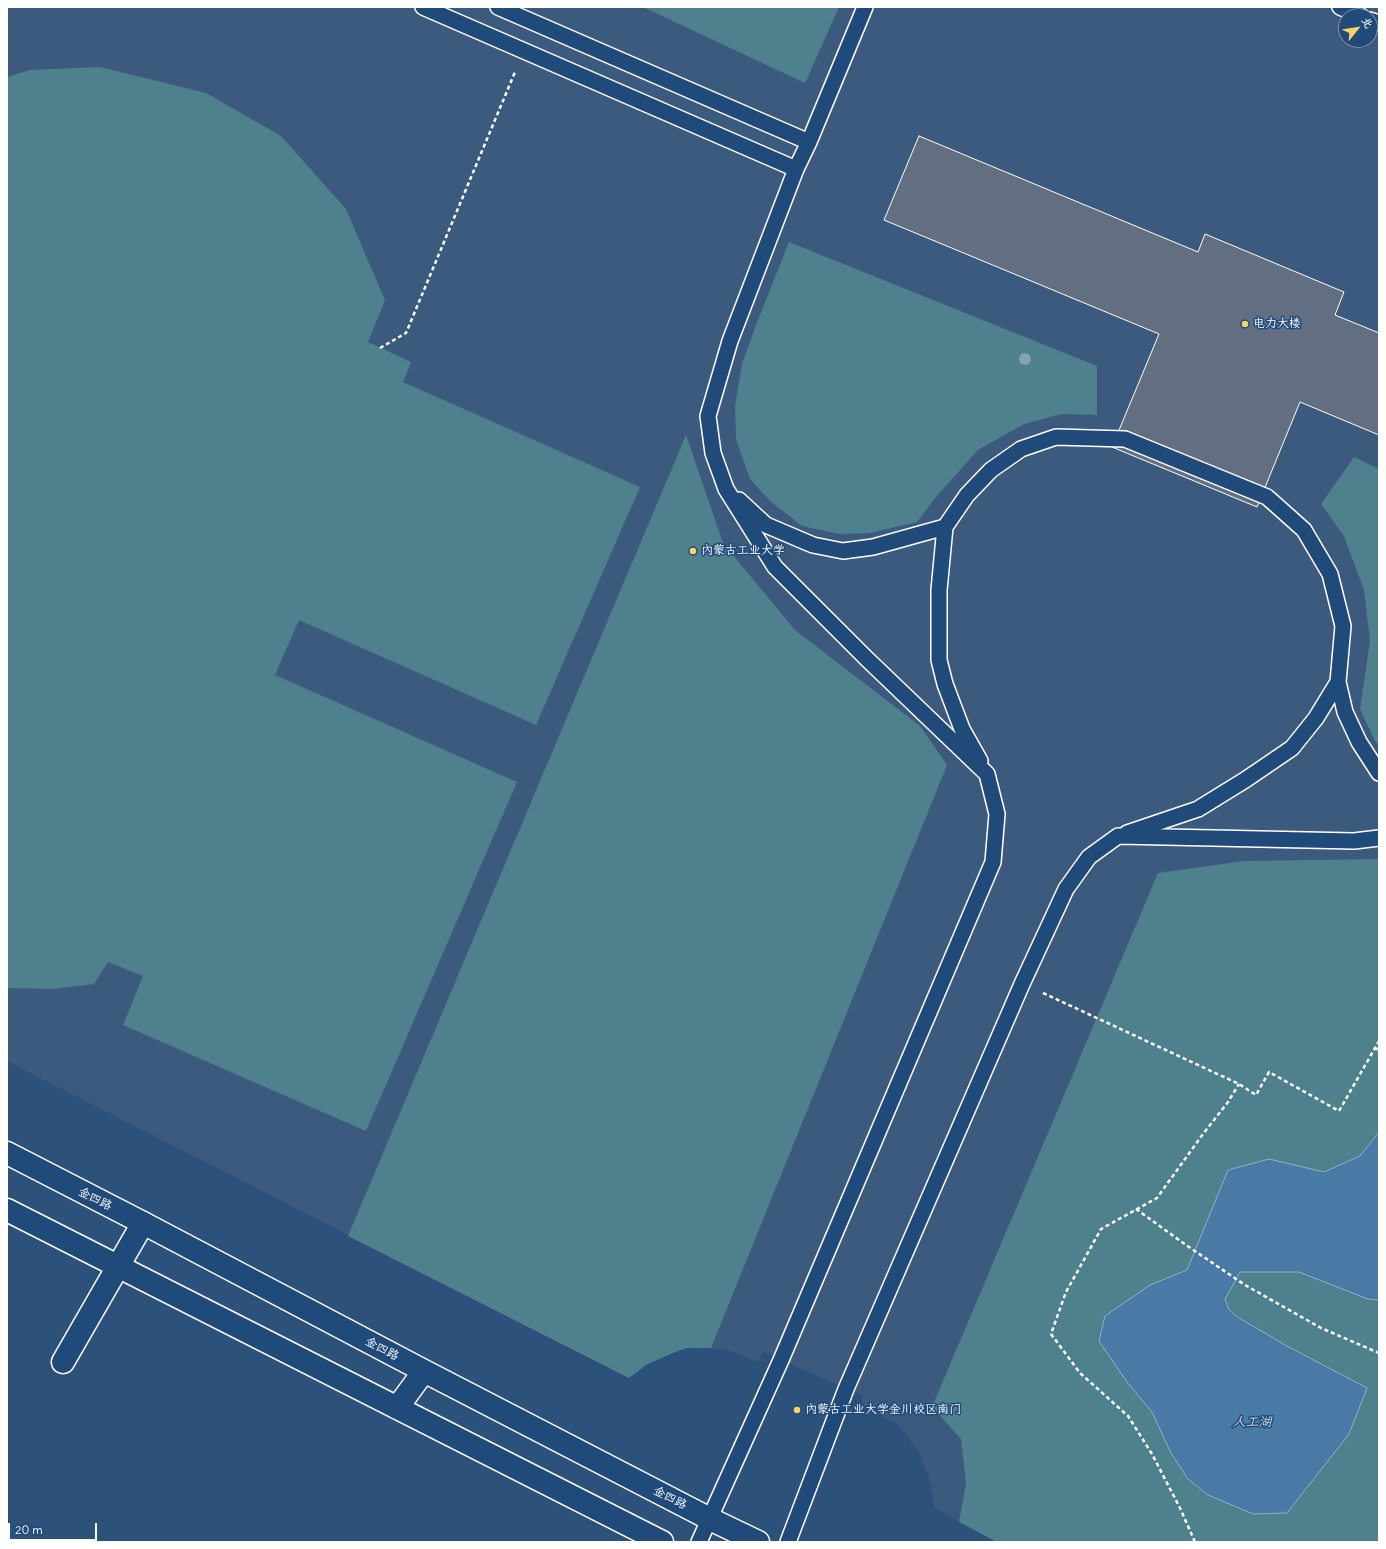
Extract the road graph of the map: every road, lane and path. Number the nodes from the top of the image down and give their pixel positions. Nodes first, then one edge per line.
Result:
1 (423, 7) edge
2 (498, 7) edge
3 (864, 7) edge
4 (524, 51) junction
5 (809, 142) junction
6 (796, 169) junction
7 (380, 348) dead end
8 (726, 489) junction
9 (945, 527) junction
10 (1338, 682) junction
11 (1379, 773) edge
12 (987, 774) junction
13 (1118, 836) junction
14 (1379, 838) edge
15 (1022, 984) junction
16 (1379, 1041) edge
17 (1374, 1049) junction
18 (1379, 1049) edge
19 (1239, 1084) junction
20 (7, 1154) edge
21 (1136, 1209) junction
22 (7, 1210) edge
23 (143, 1223) junction
24 (118, 1267) junction
25 (1379, 1353) edge
26 (63, 1362) dead end
27 (424, 1371) junction
28 (397, 1408) junction
29 (710, 1519) junction
30 (662, 1542) edge
31 (699, 1542) edge
32 (758, 1542) edge
33 (788, 1542) edge
34 (1195, 1542) edge

1 - 4 lane
2 - 5 lane
3 - 5 lane
4 - 6 lane
4 - 7 path
5 - 6 lane
6 - 8 lane
8 - 9 lane
8 - 12 lane
9 - 10 lane
9 - 12 lane
10 - 11 lane
10 - 13 lane
12 - 29 lane
13 - 14 lane
13 - 15 lane
15 - 19 path
15 - 33 lane
16 - 17 path
17 - 18 path
17 - 19 path
19 - 21 path
20 - 23 street, 金四路
21 - 25 path
21 - 34 path
22 - 24 street
23 - 24 street
23 - 27 street, 金四路
24 - 26 street
24 - 28 street
27 - 28 street
27 - 29 street, 金四路
28 - 30 street
29 - 31 lane
29 - 32 street, 金四路

